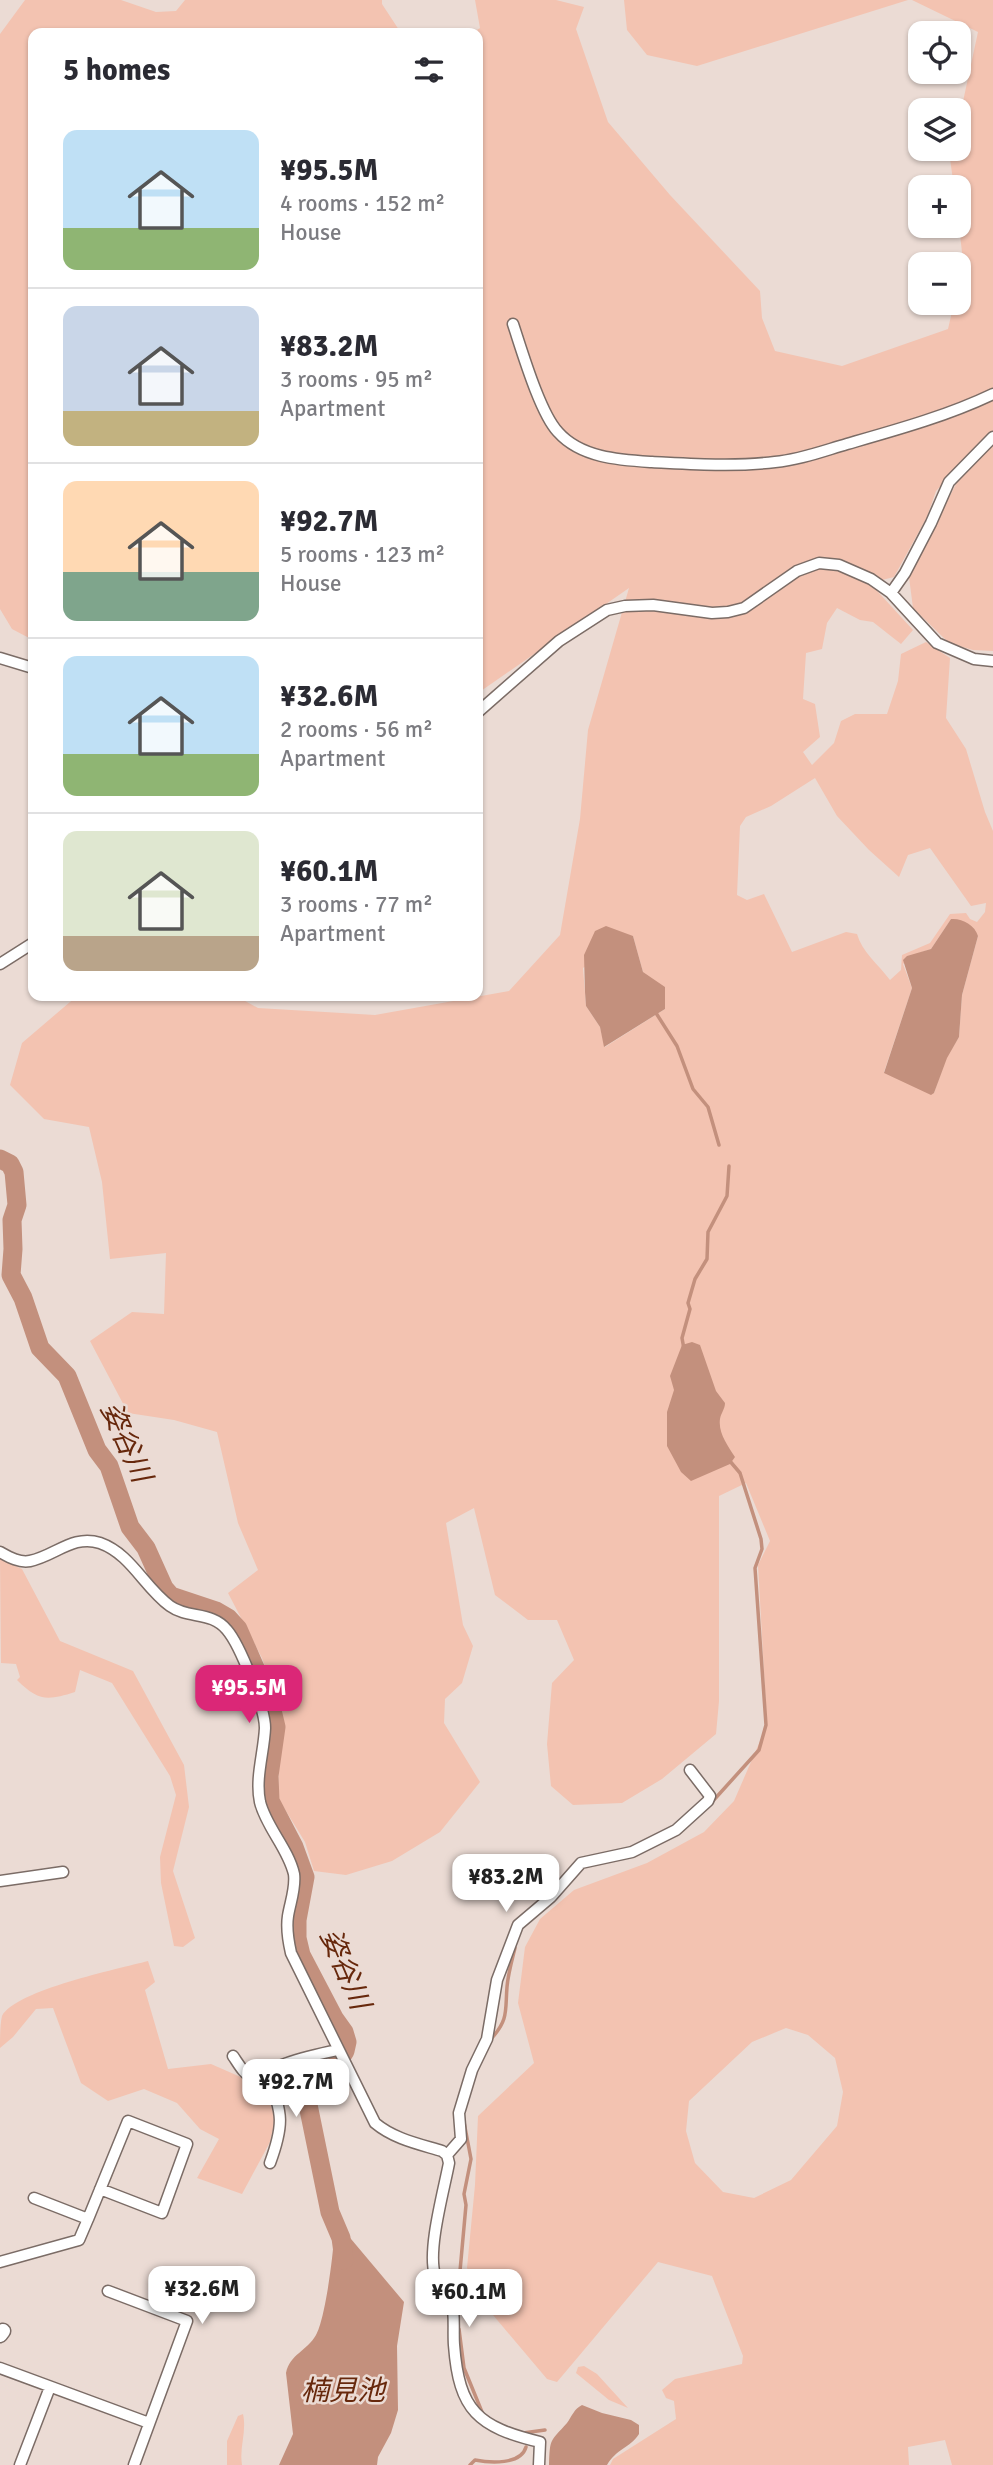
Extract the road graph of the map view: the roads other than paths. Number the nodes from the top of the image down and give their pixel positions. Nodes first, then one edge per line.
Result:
1 (513, 324) dead end
2 (993, 394) edge
3 (993, 437) edge
4 (891, 593) junction
5 (0, 658) edge
6 (993, 661) edge
7 (28, 666) edge
8 (483, 708) edge
9 (28, 946) edge
10 (0, 964) edge
11 (0, 1552) edge
12 (690, 1770) dead end
13 (63, 1871) dead end
14 (0, 1881) edge
15 (338, 2051) junction
16 (233, 2056) dead end
17 (268, 2076) junction
18 (447, 2155) junction
19 (270, 2163) dead end
20 (100, 2189) junction
21 (34, 2198) dead end
22 (88, 2219) junction
23 (0, 2262) edge
24 (107, 2291) dead end
25 (0, 2368) edge
26 (50, 2387) junction
27 (149, 2423) junction
28 (20, 2465) edge
29 (134, 2465) edge
30 (538, 2465) edge

1 - 2 street
3 - 4 street
4 - 6 street
4 - 8 street
5 - 7 street
9 - 10 street
11 - 15 street
12 - 18 street
13 - 14 street
15 - 17 street
15 - 18 street
16 - 17 street
17 - 19 street
18 - 30 street
20 - 20 street
20 - 22 street
21 - 22 street
22 - 23 street
24 - 27 street
25 - 26 street
26 - 27 street
26 - 28 street
27 - 29 street

